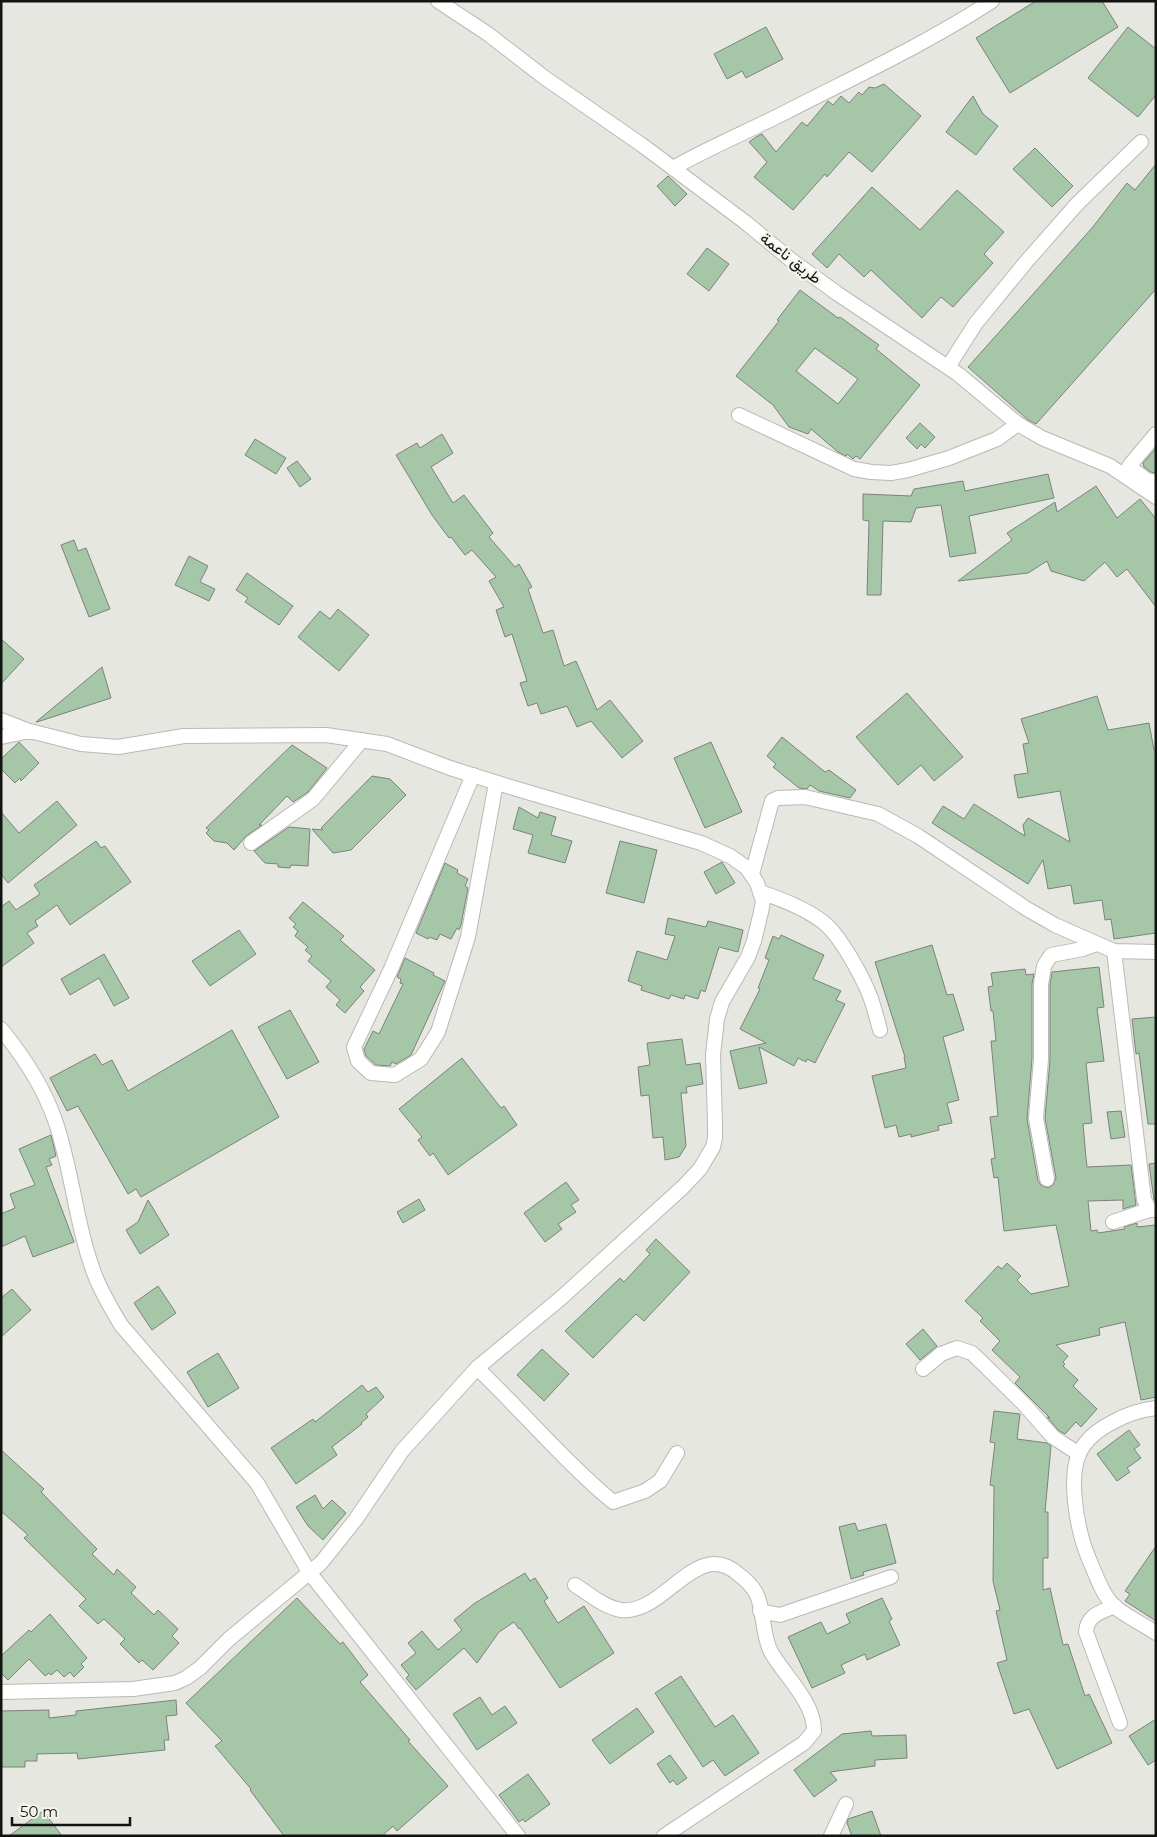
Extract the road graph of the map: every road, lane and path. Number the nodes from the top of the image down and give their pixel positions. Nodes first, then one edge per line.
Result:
1 (438, 1) edge
2 (992, 1) edge
3 (1141, 142) dead end
4 (673, 168) junction
5 (948, 367) junction
6 (739, 415) dead end
7 (1018, 424) junction
8 (1156, 434) edge
9 (1127, 470) junction
10 (1156, 482) edge
11 (1156, 497) edge
12 (1, 720) edge
13 (30, 731) junction
14 (1, 737) edge
15 (362, 740) junction
16 (473, 775) junction
17 (496, 782) junction
18 (251, 844) dead end
19 (752, 874) junction
20 (760, 892) junction
21 (1097, 944) junction
22 (1114, 951) junction
23 (1156, 952) edge
24 (1, 1029) edge
25 (880, 1030) dead end
26 (1047, 1179) dead end
27 (1153, 1210) edge
28 (1114, 1222) dead end
29 (476, 1368) junction
30 (923, 1369) dead end
31 (1156, 1408) edge
32 (676, 1453) dead end
33 (1078, 1454) junction
34 (310, 1572) junction
35 (891, 1577) dead end
36 (575, 1584) dead end
37 (1115, 1606) junction
38 (760, 1611) junction
39 (1156, 1633) edge
40 (1, 1692) edge
41 (1120, 1723) dead end
42 (846, 1804) dead end
43 (518, 1836) edge
44 (664, 1836) edge
45 (832, 1836) edge

1 - 4 street, طريق ناعمة
2 - 4 street
3 - 5 street
4 - 5 street, طريق ناعمة
5 - 7 street, طريق ناعمة
6 - 7 street
7 - 9 street, طريق ناعمة
8 - 9 street
9 - 10 street
9 - 11 street, طريق ناعمة
12 - 13 street
13 - 14 street
13 - 15 street
15 - 16 street
15 - 18 street
16 - 17 street
16 - 17 street
17 - 19 street
19 - 20 street
19 - 21 street
20 - 25 street
20 - 29 street
21 - 22 street
21 - 26 street
22 - 23 street
22 - 27 street
24 - 34 street
27 - 28 street
29 - 32 street
29 - 34 street
30 - 33 street
31 - 33 street
33 - 37 street
34 - 40 street
34 - 43 street
35 - 38 street
36 - 38 street
37 - 39 street
37 - 41 street
38 - 44 street
42 - 45 street

